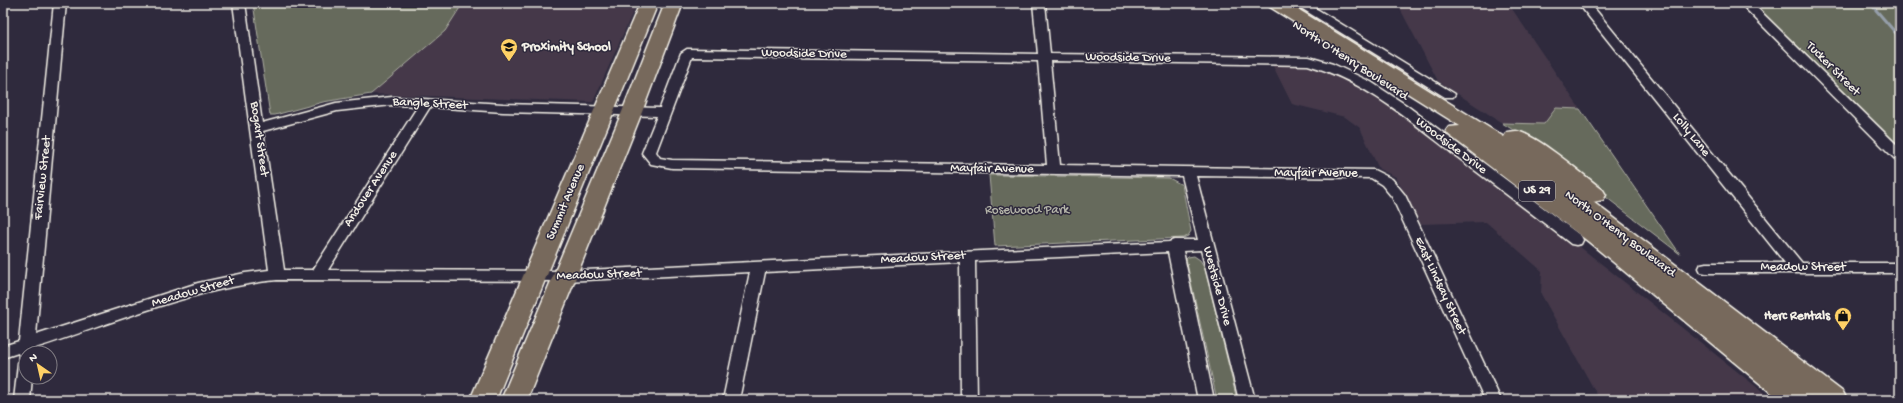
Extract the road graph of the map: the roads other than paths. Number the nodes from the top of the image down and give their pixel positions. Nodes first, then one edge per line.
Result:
1 (60, 3) edge
2 (239, 3) edge
3 (649, 3) edge
4 (674, 3) edge
5 (1039, 3) edge
6 (1259, 3) edge
7 (1276, 3) edge
8 (1299, 3) edge
9 (1584, 3) edge
10 (1746, 3) edge
11 (1043, 57) junction
12 (1450, 94) joint
13 (426, 103) junction
14 (605, 110) junction
15 (632, 112) junction
16 (664, 112) junction
17 (258, 128) junction
18 (1900, 156) edge
19 (1054, 170) junction
20 (1188, 172) junction
21 (1381, 177) joint
22 (1576, 240) dead end
23 (1174, 245) junction
24 (1206, 245) junction
25 (967, 256) junction
26 (1664, 267) junction
27 (1797, 267) junction
28 (758, 268) junction
29 (1706, 268) dead end
30 (1900, 268) edge
31 (277, 275) junction
32 (316, 275) junction
33 (564, 276) junction
34 (534, 277) junction
35 (27, 345) edge
36 (43, 345) edge
37 (18, 351) edge
38 (3, 352) edge
39 (23, 385) edge
40 (22, 400) edge
41 (483, 400) edge
42 (514, 400) edge
43 (731, 400) edge
44 (969, 400) edge
45 (1206, 400) edge
46 (1247, 400) edge
47 (1493, 400) edge
48 (1799, 400) edge
49 (1834, 400) edge

1 - 35 street, Fairview Street
2 - 17 street, Bogart Street
3 - 14 main road, Summit Avenue
4 - 15 main road, Summit Avenue
5 - 11 street
6 - 48 main road, North O'Henry Boulevard / US 29
7 - 26 main road, North O'Henry Boulevard / US 29
8 - 12 street
9 - 27 street, Lolly Lane
10 - 18 street, Tucker Street
11 - 16 street, Woodside Drive
11 - 19 street
11 - 22 street, Woodside Drive
12 - 26 main road
13 - 14 street, Bangle Street
13 - 17 street, Bangle Street
13 - 32 street, Andover Avenue
14 - 15 street, Bangle Street
14 - 34 main road, Summit Avenue
15 - 16 street, Bangle Street
15 - 33 main road, Summit Avenue
16 - 19 street, Mayfair Avenue
17 - 31 street, Bogart Street
19 - 20 street, Mayfair Avenue
20 - 21 street, Mayfair Avenue
20 - 24 street, Westside Drive
21 - 47 street, East Lindsay Street
23 - 24 street, Meadow Street
23 - 25 street, Meadow Street
23 - 45 street
24 - 46 street, Westside Drive
25 - 28 street, Meadow Street
25 - 44 street
26 - 49 main road, North O'Henry Boulevard / US 29
27 - 29 street, Meadow Street
27 - 30 street, Meadow Street
28 - 33 street, Meadow Street
28 - 43 street
31 - 32 street, Meadow Street
31 - 36 street, Meadow Street
32 - 34 street, Meadow Street
33 - 34 street, Meadow Street
33 - 42 main road, Summit Avenue
34 - 41 main road, Summit Avenue
37 - 38 street, Meadow Street
39 - 40 street, Fairview Street

